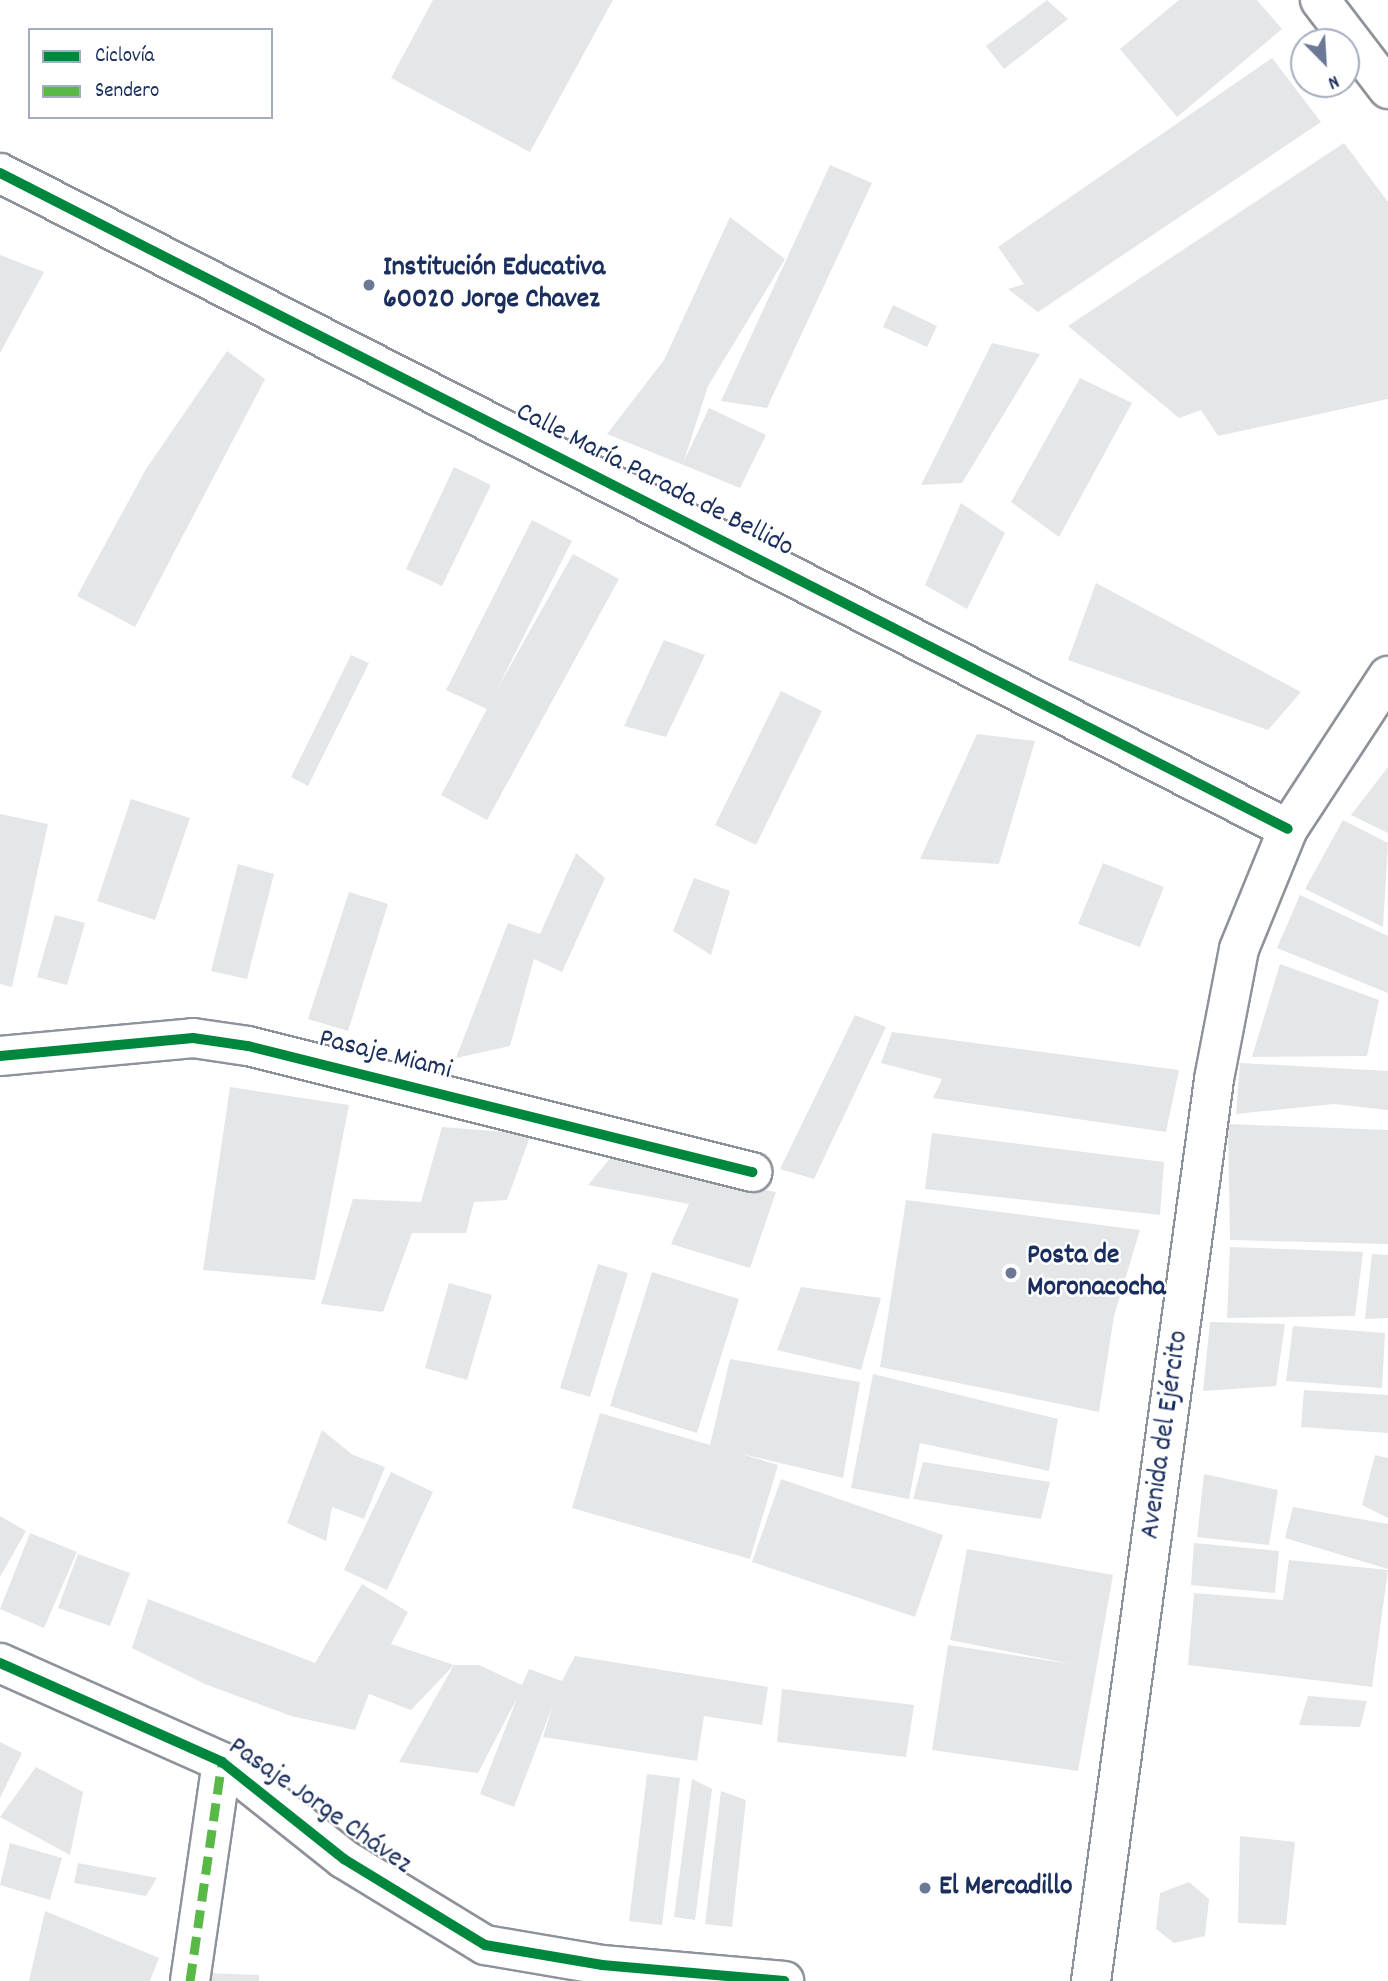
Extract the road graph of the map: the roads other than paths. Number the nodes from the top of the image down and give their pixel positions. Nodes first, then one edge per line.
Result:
1 (1320, 0) edge
2 (1388, 89) edge
3 (0, 173) edge
4 (1388, 676) edge
5 (1288, 829) junction
6 (0, 1056) edge
7 (752, 1172) dead end
8 (0, 1663) edge
9 (222, 1762) junction
10 (190, 1981) edge
11 (783, 1981) edge
12 (1091, 1981) edge

1 - 2 street
3 - 5 street, Calle María Parada de Bellido
4 - 5 street, Avenida del Ejército
5 - 12 street, Avenida del Ejército
6 - 7 street, Pasaje Miami
8 - 9 street, Pasaje Jorge Chávez
9 - 10 street
9 - 11 street, Pasaje Jorge Chávez

